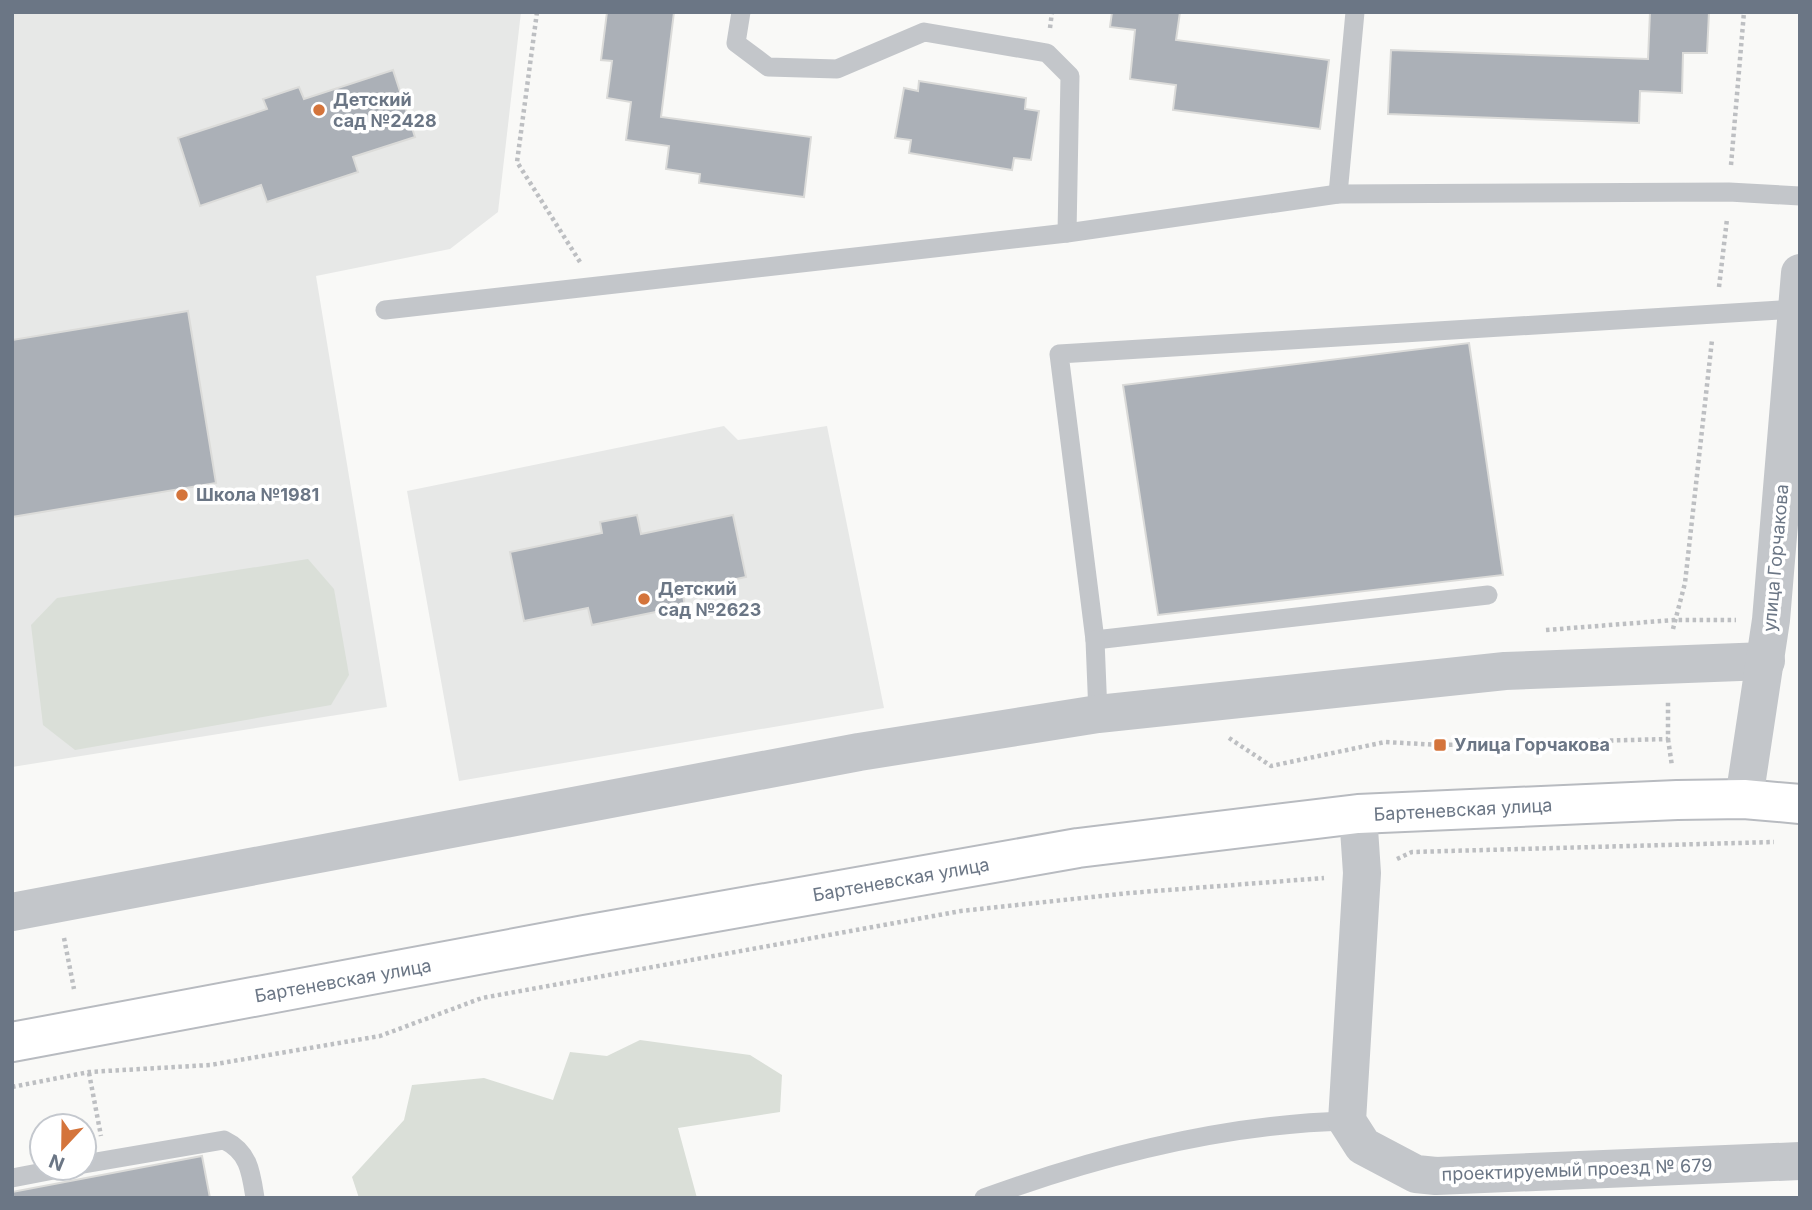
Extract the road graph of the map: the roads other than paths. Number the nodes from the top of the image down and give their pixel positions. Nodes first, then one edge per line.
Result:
1 (741, 12) edge
2 (1355, 12) edge
3 (1338, 194) junction
4 (1800, 197) edge
5 (1067, 233) junction
6 (1799, 291) edge
7 (385, 310) dead end
8 (1488, 595) dead end
9 (1095, 640) junction
10 (1766, 662) junction
11 (1098, 714) junction
12 (1744, 799) junction
13 (1800, 804) edge
14 (1359, 814) junction
15 (12, 912) edge
16 (12, 1042) edge
17 (1347, 1121) junction
18 (98, 1161) edge
19 (1800, 1161) edge
20 (255, 1198) edge
21 (984, 1198) edge

1 - 5 lane
2 - 3 lane
3 - 4 lane
3 - 5 lane
5 - 7 lane
6 - 9 lane
6 - 10 street, улица Горчакова
8 - 9 lane
9 - 11 lane
10 - 11 street
10 - 12 street, улица Горчакова
11 - 15 street
12 - 13 main road, Бартеневская улица
12 - 14 main road, Бартеневская улица
14 - 16 main road, Бартеневская улица
14 - 17 street
17 - 19 street, проектируемый проезд № 679
17 - 21 lane
18 - 20 lane

